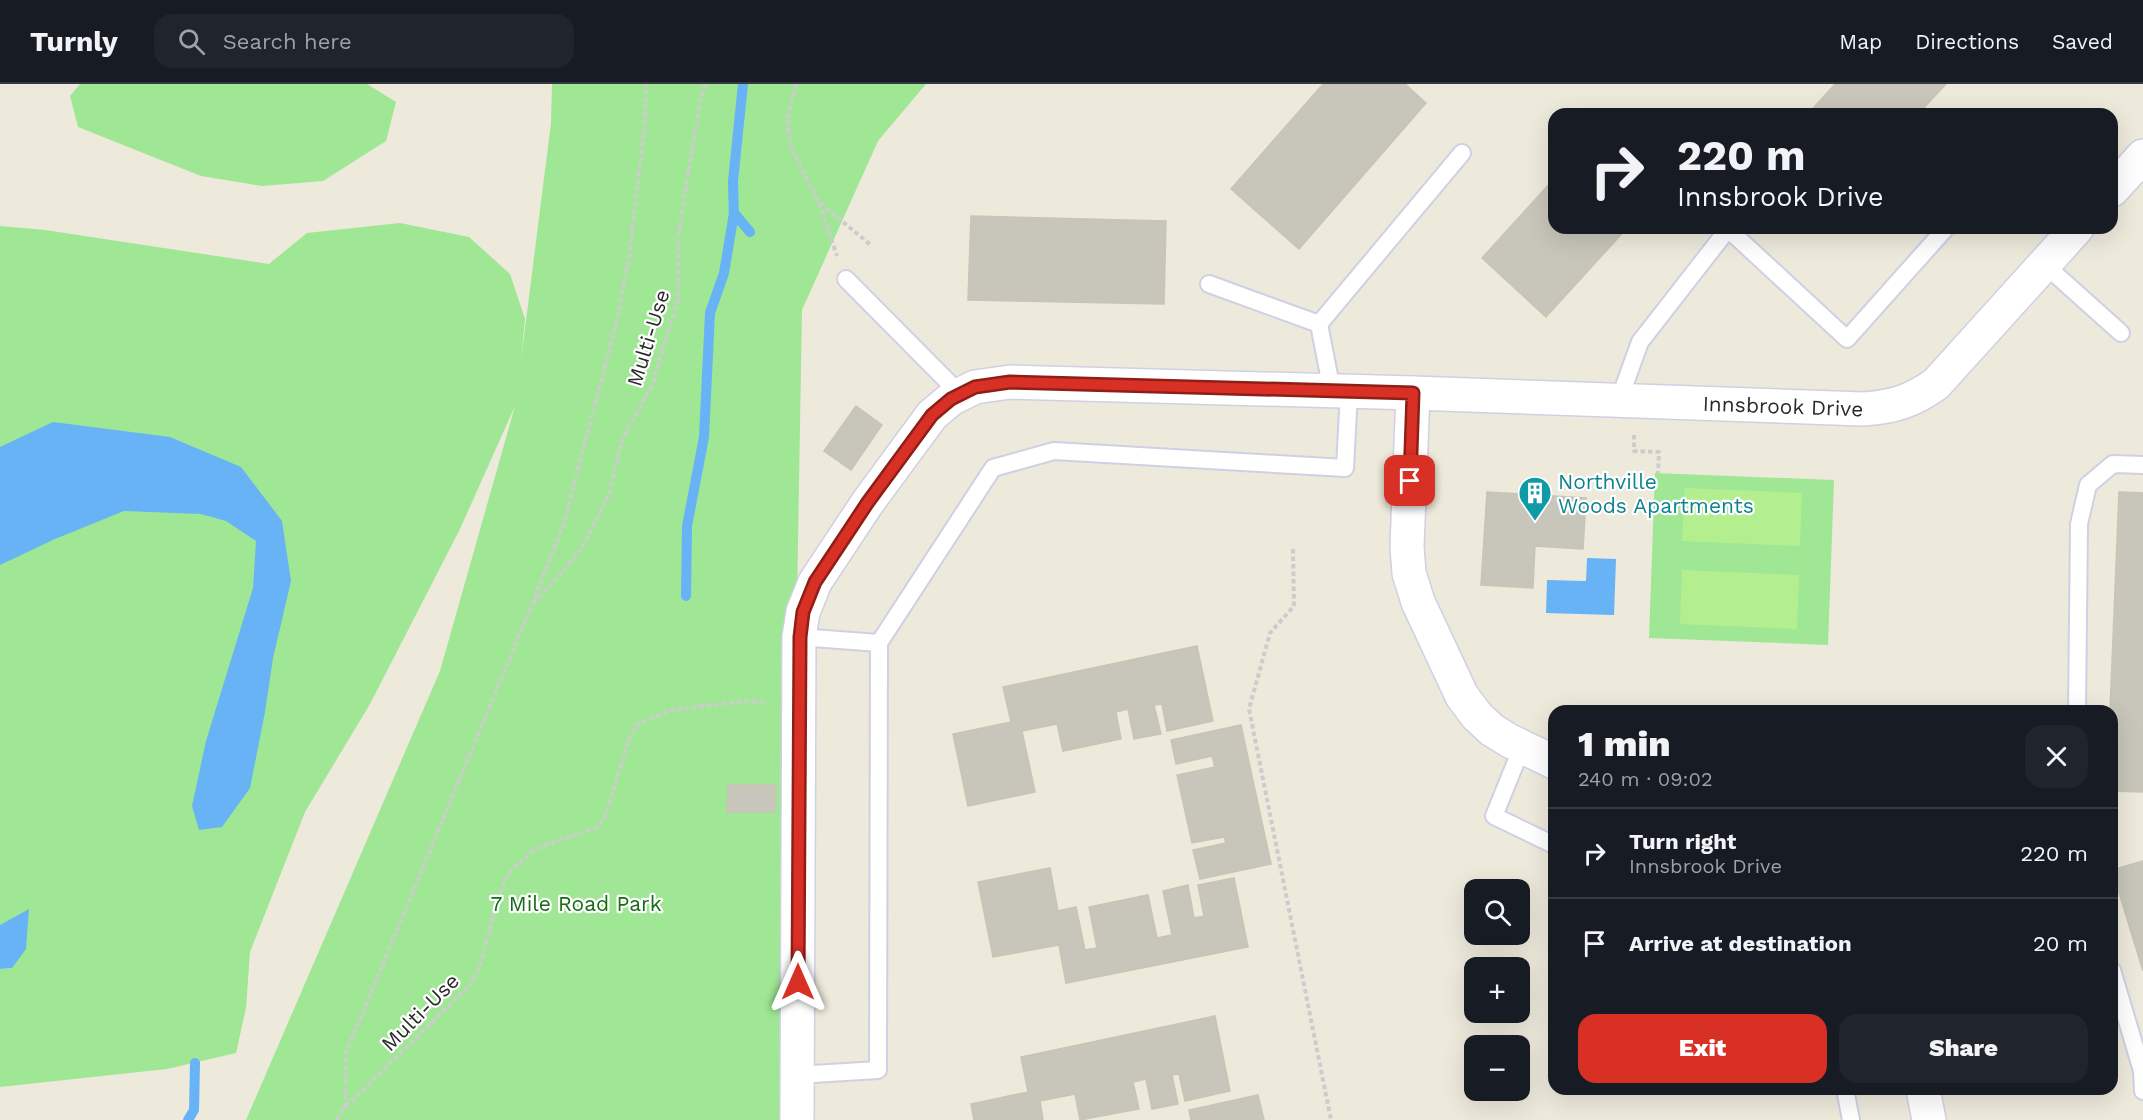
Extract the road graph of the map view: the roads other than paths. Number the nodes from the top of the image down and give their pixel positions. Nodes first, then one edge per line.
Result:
1 (1461, 153) dead end
2 (2143, 156) edge
3 (2118, 183) edge
4 (1724, 234) edge
5 (1733, 234) edge
6 (1941, 234) edge
7 (2072, 234) edge
8 (2044, 264) junction
9 (846, 279) road end
10 (1209, 284) dead end
11 (1319, 324) junction
12 (2121, 333) dead end
13 (1340, 391) junction
14 (1413, 393) junction
15 (960, 394) junction
16 (1627, 401) junction
17 (2143, 465) edge
18 (800, 637) junction
19 (879, 643) junction
20 (2077, 705) edge
21 (1522, 747) junction
22 (1548, 759) edge
23 (1548, 842) edge
24 (2118, 989) edge
25 (797, 1075) junction
26 (2143, 1091) edge
27 (1846, 1095) edge
28 (1924, 1095) edge
29 (797, 1120) edge
30 (1851, 1120) edge
31 (1929, 1120) edge

1 - 11 lane
2 - 3 street
4 - 16 lane
5 - 6 lane
7 - 8 street, Innsbrook Drive
8 - 12 lane
8 - 16 street, Innsbrook Drive
9 - 15 lane
10 - 11 lane
11 - 13 lane
13 - 14 street, Innsbrook Drive
13 - 15 street, Innsbrook Drive
13 - 19 lane
14 - 16 street, Innsbrook Drive
14 - 21 street
15 - 18 street, Innsbrook Drive
17 - 20 lane
18 - 19 lane
18 - 25 street, Innsbrook Drive
19 - 25 lane
21 - 22 street
21 - 23 lane
24 - 26 lane
25 - 29 street, Innsbrook Drive
27 - 30 lane
28 - 31 street

